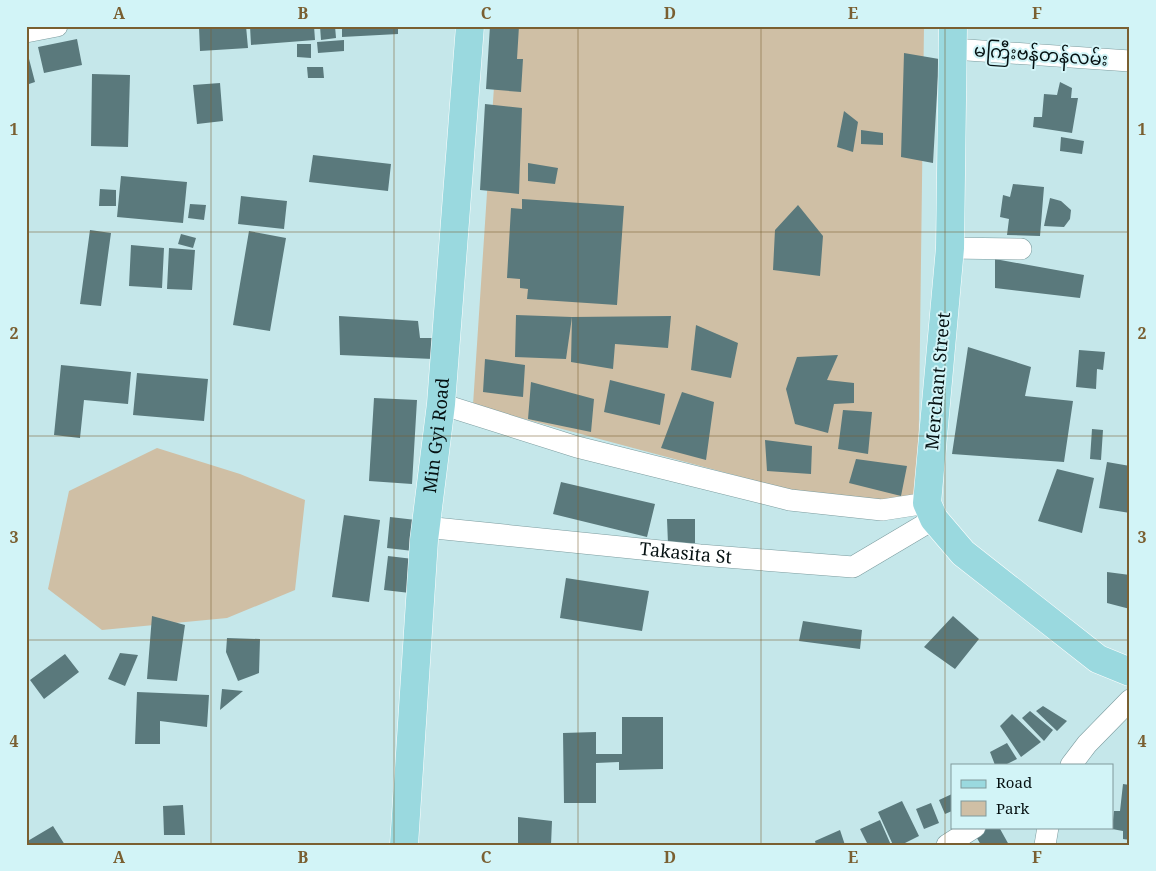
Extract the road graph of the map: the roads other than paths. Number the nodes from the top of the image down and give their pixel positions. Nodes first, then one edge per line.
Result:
1 (57, 26) edge
2 (470, 26) edge
3 (26, 32) edge
4 (953, 38) edge
5 (1130, 61) edge
6 (950, 248) junction
7 (1021, 249) dead end
8 (441, 404) junction
9 (930, 511) junction
10 (425, 528) junction
11 (1130, 672) edge
12 (1130, 700) edge
13 (1072, 764) edge
14 (973, 828) edge
15 (1048, 828) edge
16 (404, 845) edge
17 (947, 845) edge
18 (1045, 845) edge

1 - 3 street
2 - 8 main road, Min Gyi Road
4 - 5 street, မကြီးဗန်တန်လမ်း
4 - 6 main road, Merchant Street
6 - 7 street
6 - 9 main road, Merchant Street
8 - 9 street
8 - 10 main road, Min Gyi Road
9 - 10 street, Takasita St
9 - 11 main road
10 - 16 main road, Min Gyi Road
12 - 13 street
14 - 17 street
15 - 18 street

